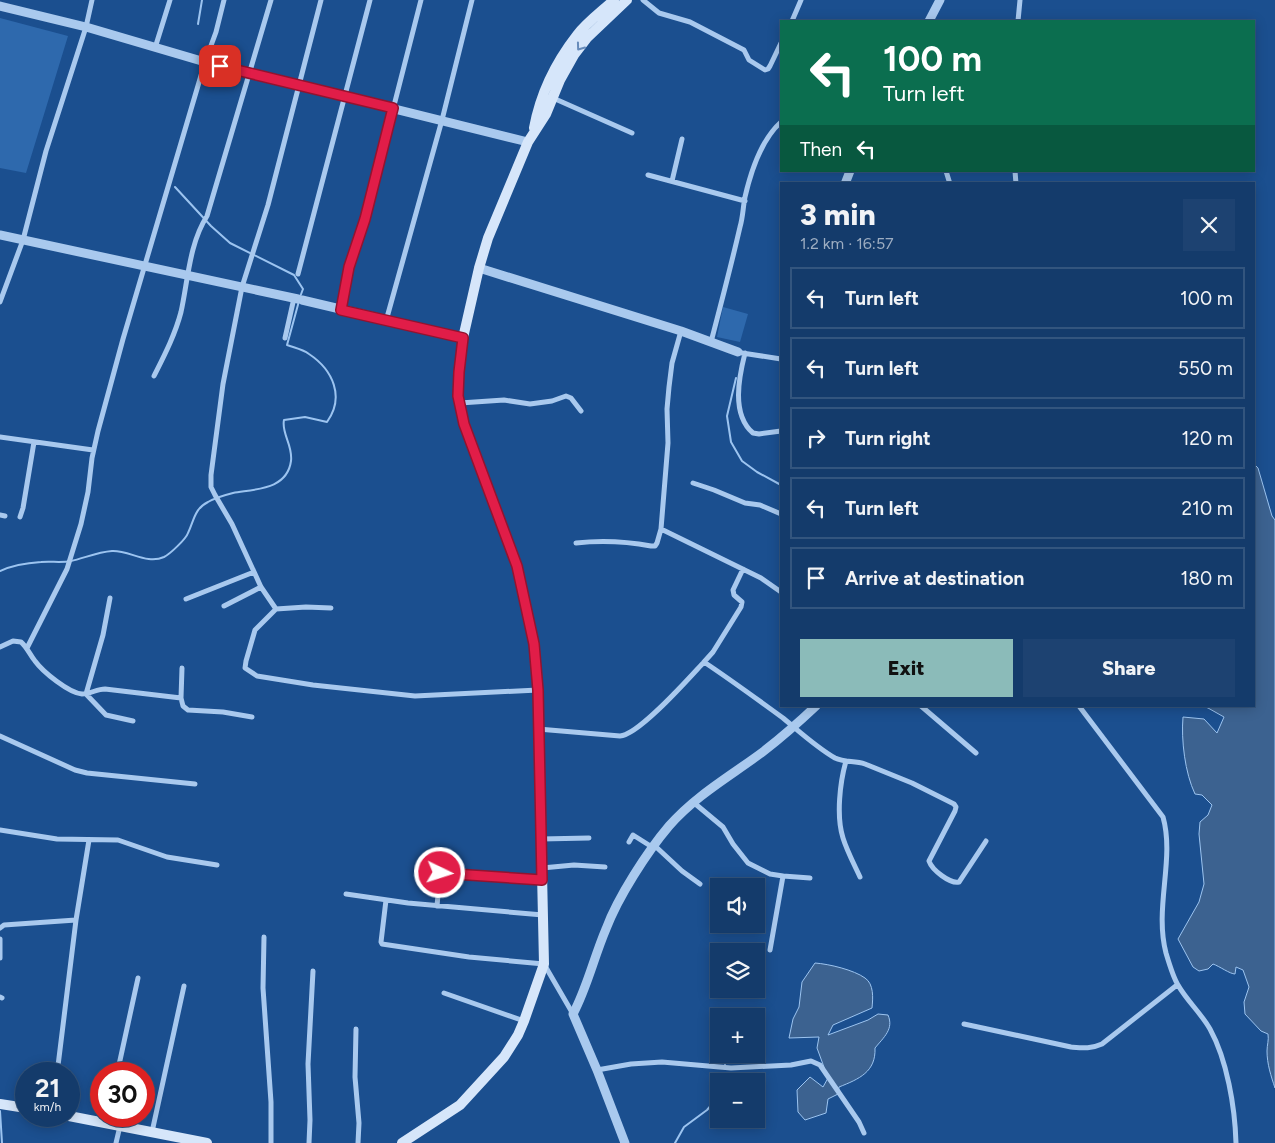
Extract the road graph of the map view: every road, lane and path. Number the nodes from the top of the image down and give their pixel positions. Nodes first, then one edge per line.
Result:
1 (92, 0) edge
2 (170, 0) edge
3 (224, 0) edge
4 (271, 0) edge
5 (321, 0) edge
6 (370, 0) edge
7 (421, 0) edge
8 (472, 0) edge
9 (614, 0) edge
10 (627, 0) edge
11 (643, 0) edge
12 (801, 0) edge
13 (940, 0) edge
14 (1020, 0) edge
15 (0, 6) edge
16 (792, 20) edge
17 (930, 20) edge
18 (1018, 20) edge
19 (86, 27) junction
20 (780, 45) edge
21 (155, 48) junction
22 (205, 62) junction
23 (250, 73) junction
24 (299, 85) junction
25 (345, 96) junction
26 (553, 98) junction
27 (393, 108) junction
28 (442, 120) junction
29 (780, 123) edge
30 (534, 132) junction
31 (632, 133) dead end
32 (682, 138) dead end
33 (528, 142) junction
34 (648, 175) dead end
35 (672, 181) junction
36 (745, 201) junction
37 (0, 235) edge
38 (22, 240) junction
39 (145, 267) junction
40 (479, 268) junction
41 (298, 274) dead end
42 (188, 276) junction
43 (242, 287) junction
44 (298, 299) junction
45 (0, 302) edge
46 (341, 310) junction
47 (386, 321) junction
48 (680, 331) junction
49 (284, 338) dead end
50 (463, 338) junction
51 (711, 342) junction
52 (742, 352) junction
53 (780, 359) edge
54 (154, 376) dead end
55 (460, 403) junction
56 (581, 411) dead end
57 (780, 431) edge
58 (0, 437) edge
59 (34, 442) junction
60 (93, 450) junction
61 (692, 483) dead end
62 (780, 514) edge
63 (20, 517) dead end
64 (661, 529) junction
65 (576, 543) dead end
66 (743, 569) junction
67 (254, 572) junction
68 (261, 587) junction
69 (780, 591) edge
70 (110, 598) dead end
71 (186, 599) dead end
72 (224, 606) dead end
73 (331, 608) dead end
74 (276, 609) junction
75 (0, 647) edge
76 (27, 648) junction
77 (704, 662) junction
78 (182, 668) dead end
79 (538, 690) junction
80 (86, 694) junction
81 (181, 698) junction
82 (815, 707) edge
83 (922, 707) edge
84 (1080, 707) edge
85 (252, 717) dead end
86 (133, 720) dead end
87 (794, 727) junction
88 (538, 729) junction
89 (0, 736) edge
90 (976, 753) dead end
91 (846, 761) junction
92 (195, 784) dead end
93 (693, 802) junction
94 (0, 830) edge
95 (589, 838) dead end
96 (541, 839) junction
97 (89, 840) junction
98 (986, 841) dead end
99 (629, 842) dead end
100 (653, 846) junction
101 (445, 854) dead end
102 (217, 866) dead end
103 (605, 867) dead end
104 (542, 868) junction
105 (440, 873) junction
106 (783, 876) junction
107 (860, 877) dead end
108 (810, 878) dead end
109 (542, 880) junction
110 (700, 884) dead end
111 (346, 894) dead end
112 (386, 900) junction
113 (437, 906) junction
114 (542, 915) junction
115 (76, 920) junction
116 (0, 928) edge
117 (264, 936) dead end
118 (0, 939) edge
119 (770, 950) dead end
120 (0, 958) edge
121 (544, 964) junction
122 (313, 971) dead end
123 (138, 978) dead end
124 (1177, 985) junction
125 (184, 986) dead end
126 (444, 993) dead end
127 (573, 1014) junction
128 (524, 1021) junction
129 (964, 1024) dead end
130 (356, 1029) dead end
131 (58, 1062) edge
132 (120, 1062) edge
133 (597, 1070) junction
134 (0, 1104) edge
135 (15, 1106) edge
136 (120, 1127) edge
137 (129, 1127) edge
138 (152, 1132) junction
139 (864, 1133) dead end
140 (116, 1143) edge
141 (206, 1143) edge
142 (271, 1143) edge
143 (309, 1143) edge
144 (358, 1143) edge
145 (402, 1143) edge
146 (625, 1143) edge
147 (1236, 1143) edge

1 - 19 street
2 - 21 street
3 - 22 street
4 - 23 street
5 - 24 street
6 - 25 street
7 - 27 street
8 - 28 street
9 - 30 main road
10 -> 26 main road
11 - 20 street
12 - 16 street
13 - 17 street
14 - 18 street
15 - 19 street
19 - 21 street
19 - 38 street
21 - 22 street
22 - 23 street
22 - 39 street
23 - 24 street
23 - 42 street
24 - 25 street
24 - 43 street
25 - 27 street
25 - 41 street
26 - 30 main road
26 - 31 street
27 - 28 street
27 - 46 street
28 - 33 street
28 - 47 street
29 - 36 street
30 - 33 main road
32 - 35 street
33 - 40 main road
34 - 35 street
35 - 36 street
36 - 51 street
37 - 38 street
38 - 39 street
38 - 45 street
39 - 42 street
39 - 60 street
40 - 48 street
40 - 50 main road
42 - 43 street
42 - 54 street
43 - 44 street
43 - 67 street
44 - 46 street
44 - 49 street
46 - 47 street
47 - 50 street
48 - 51 street
48 - 64 street
50 - 55 main road
51 - 52 street
52 - 53 street
52 - 57 street
55 - 56 street
55 - 79 main road
58 - 59 street
59 - 60 street
59 - 63 street
60 - 76 street
61 - 62 street
64 - 65 street
64 - 66 street
66 - 69 street
66 - 77 street
67 - 68 street
67 - 71 street
68 - 72 street
68 - 74 street
70 - 80 street
73 - 74 street
74 - 79 street
75 - 76 street
76 - 80 street
77 - 87 street
77 - 88 street
78 - 81 street
79 - 88 main road
80 - 81 street
80 - 86 street
81 - 85 street
82 - 87 street
83 - 90 street
84 - 124 street
87 - 91 street
87 - 93 street
88 - 96 main road
89 - 92 street
91 - 98 street
91 - 107 street
93 - 100 street
93 - 106 street
94 - 97 street
95 - 96 street
96 - 104 main road
97 - 102 street
97 - 115 street
99 - 100 street
100 - 110 street
100 - 127 street
101 - 105 street
103 - 104 street
104 - 109 main road
105 - 109 street
105 - 113 street
106 - 108 street
106 - 119 street
109 - 114 main road
111 - 112 street
112 - 113 street
112 - 121 street
113 - 114 street
114 - 121 main road
115 - 116 street
115 - 131 street
117 - 142 street
118 - 120 street
121 - 127 street
121 - 128 main road
122 - 143 street
123 - 132 street
124 - 129 street
124 - 147 street
125 - 138 street
126 - 128 street
127 - 133 street
128 - 145 main road
130 - 144 street
133 - 139 street
133 - 146 street
134 - 135 main road
136 - 140 street
137 - 138 main road
138 - 141 main road

